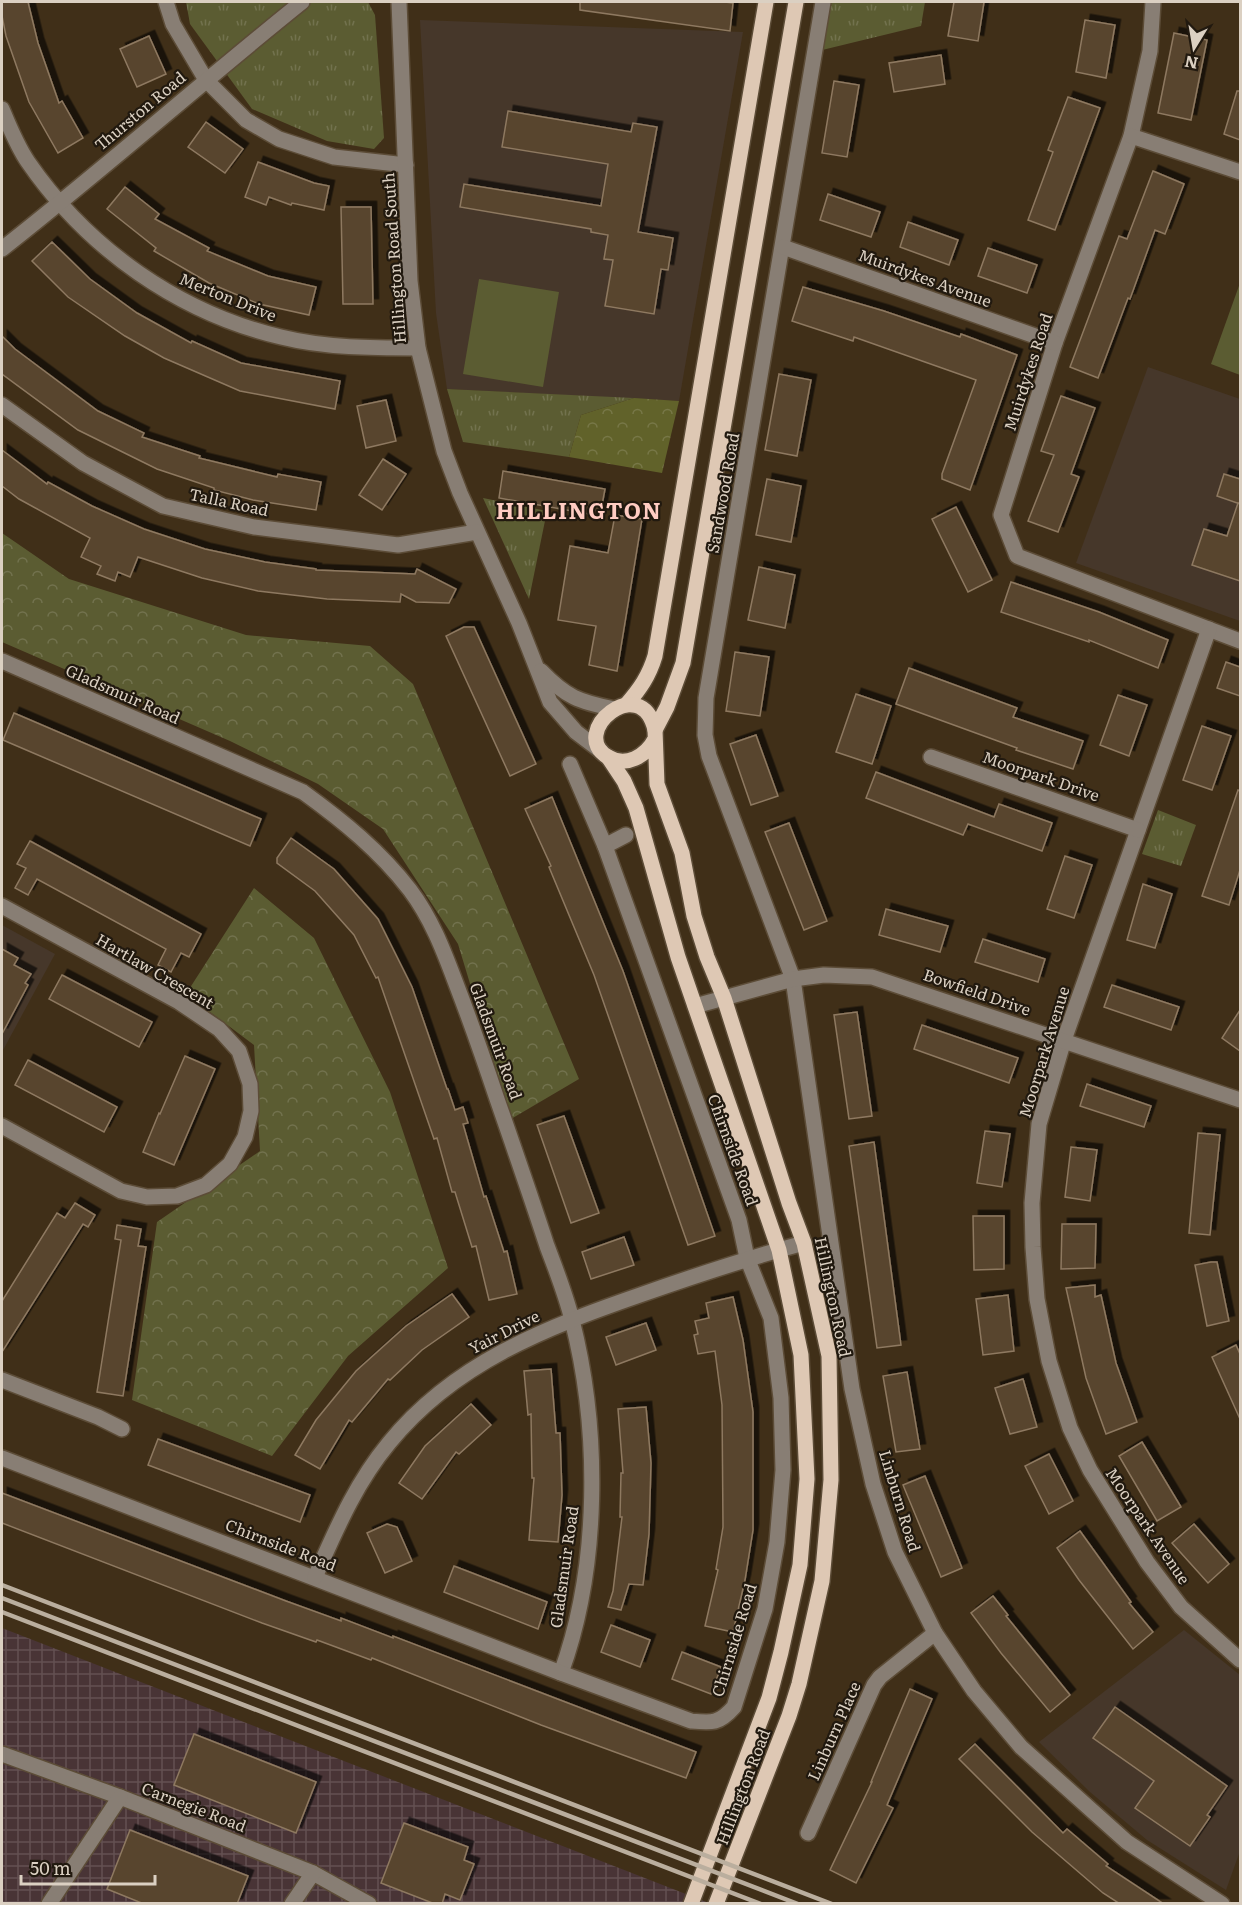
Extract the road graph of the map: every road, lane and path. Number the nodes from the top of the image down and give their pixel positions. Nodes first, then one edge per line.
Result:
1 (166, 2) edge
2 (302, 2) edge
3 (399, 2) edge
4 (766, 2) edge
5 (796, 2) edge
6 (823, 2) edge
7 (1152, 2) edge
8 (206, 80) junction
9 (2, 109) edge
10 (1131, 136) junction
11 (405, 165) junction
12 (1240, 172) edge
13 (60, 203) junction
14 (783, 247) junction
15 (2, 249) edge
16 (1055, 343) junction
17 (418, 348) junction
18 (2, 405) edge
19 (477, 532) junction
20 (1209, 629) junction
21 (1240, 641) edge
22 (2, 661) edge
23 (538, 669) junction
24 (620, 707) junction
25 (654, 735) junction
26 (604, 754) junction
27 (932, 757) dead end
28 (570, 764) dead end
29 (1138, 830) junction
30 (626, 835) dead end
31 (605, 846) junction
32 (2, 906) edge
33 (793, 980) junction
34 (724, 998) junction
35 (695, 1006) junction
36 (1064, 1040) junction
37 (1240, 1100) edge
38 (2, 1126) edge
39 (804, 1244) junction
40 (778, 1250) junction
41 (747, 1258) junction
42 (572, 1319) junction
43 (2, 1380) edge
44 (122, 1429) dead end
45 (2, 1458) edge
46 (315, 1577) junction
47 (935, 1633) junction
48 (1240, 1660) edge
49 (561, 1673) junction
50 (2, 1754) edge
51 (120, 1797) junction
52 (808, 1833) dead end
53 (313, 1873) junction
54 (49, 1904) edge
55 (292, 1904) edge
56 (369, 1904) edge
57 (691, 1904) edge
58 (716, 1904) edge
59 (1222, 1904) edge

1 - 8 street
2 - 8 street, Thurston Road
3 - 11 street, Hillington Road South
4 - 24 main road
5 - 25 main road, Sandwood Road
6 - 14 street, Sandwood Road
7 - 10 street, Muirdykes Road
8 - 11 street
8 - 13 street, Thurston Road
9 - 13 street, Merton Drive
10 - 12 street
10 - 16 street, Muirdykes Road
11 - 17 street, Hillington Road South
13 - 15 street, Thurston Road
13 - 17 street, Merton Drive
14 - 16 street, Muirdykes Avenue
14 - 33 street, Sandwood Road
16 - 20 street, Muirdykes Road
17 - 19 street, Hillington Road South
18 - 19 street, Talla Road
19 - 23 street, Hillington Road South
20 - 21 street, Muirdykes Road
20 - 29 street, Moorpark Avenue
22 - 42 street, Gladsmuir Road
23 - 24 street, Hillington Road South
23 - 26 street, Hillington Road South
24 - 25 main road
24 - 26 main road
25 - 26 main road
25 - 34 main road, Hillington Road
26 - 35 main road, Hillington Road
27 - 29 street, Moorpark Drive
28 - 31 street, Chirnside Road
29 - 36 street, Moorpark Avenue
30 - 31 street
31 - 41 street, Chirnside Road
32 - 38 street, Hartlaw Crescent
33 - 34 street, Bowfield Drive
33 - 36 street, Bowfield Drive
33 - 47 street, Linburn Road
34 - 35 street, Bowfield Drive
34 - 39 main road, Hillington Road
35 - 40 main road, Hillington Road
36 - 37 street, Bowfield Drive
36 - 48 street, Moorpark Avenue
39 - 40 street, Yair Drive
39 - 58 main road, Hillington Road
40 - 41 street, Yair Drive
40 - 57 main road, Hillington Road
41 - 42 street, Yair Drive
41 - 49 street, Chirnside Road
42 - 46 street, Yair Drive
42 - 49 street, Gladsmuir Road
43 - 44 street
45 - 46 street, Chirnside Road
46 - 49 street, Chirnside Road
47 - 52 street, Linburn Place
47 - 59 street, Linburn Road
50 - 51 street, Carnegie Road
51 - 53 street, Carnegie Road
51 - 54 street
53 - 55 street
53 - 56 street, Carnegie Road

